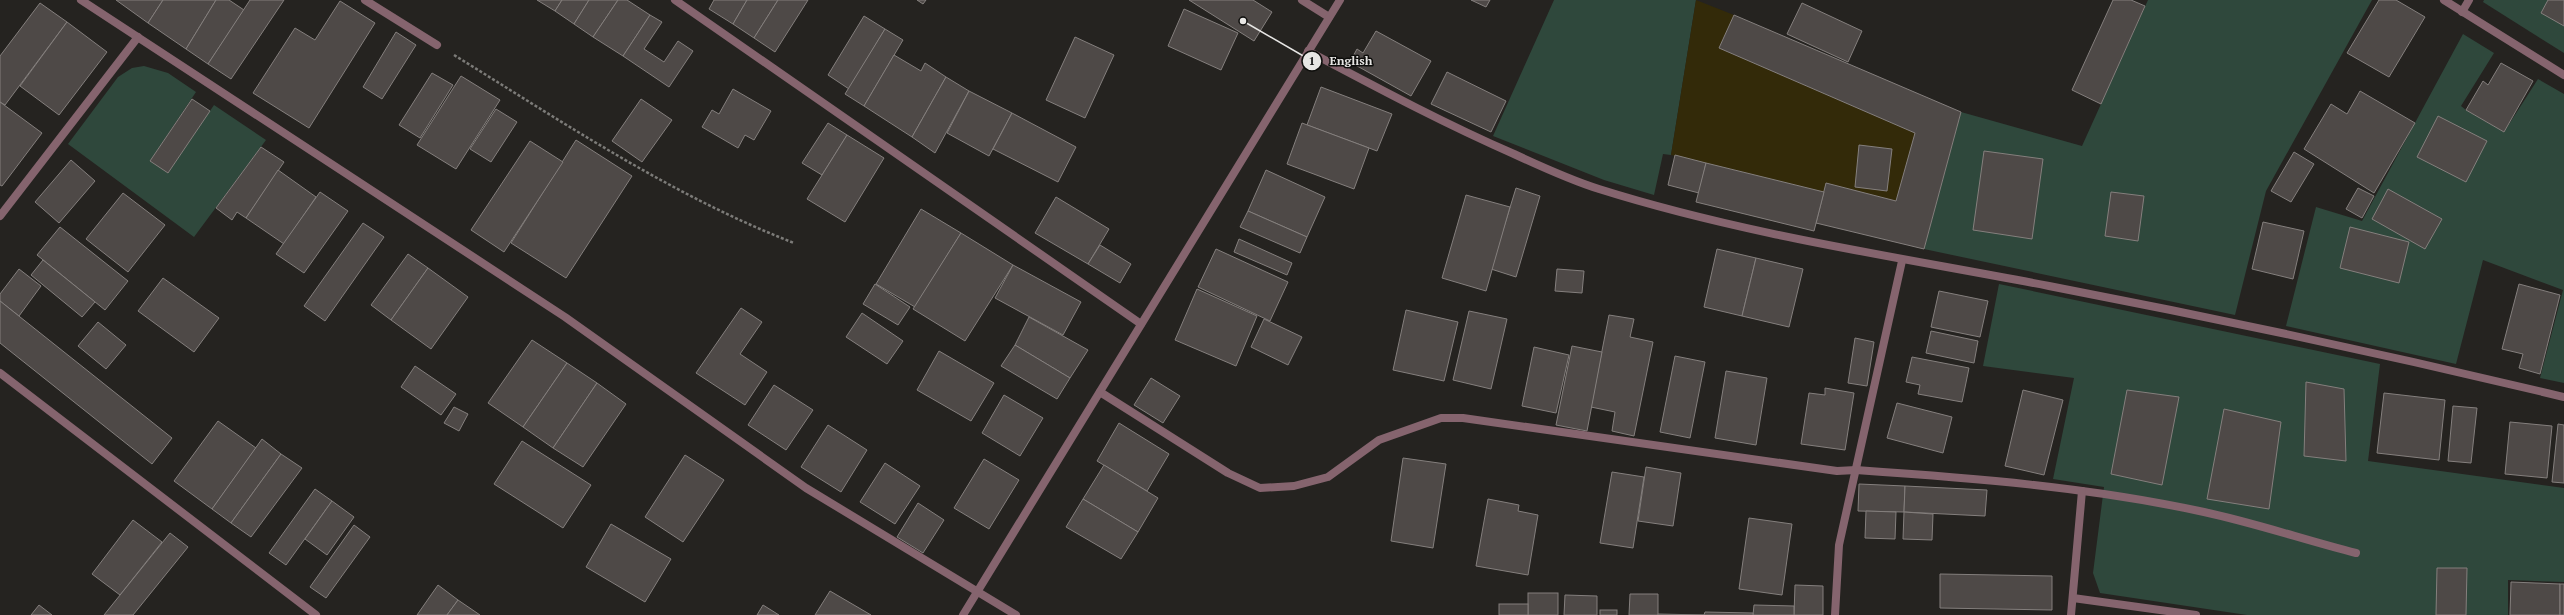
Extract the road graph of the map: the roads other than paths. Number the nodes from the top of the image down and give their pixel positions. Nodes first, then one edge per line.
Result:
1 (81, 0) edge
2 (365, 0) edge
3 (675, 0) edge
4 (1302, 0) edge
5 (1340, 0) edge
6 (2444, 0) edge
7 (2469, 0) edge
8 (2462, 12) junction
9 (1330, 16) junction
10 (138, 37) junction
11 (437, 45) road end
12 (1308, 51) junction
13 (2564, 75) edge
14 (0, 216) edge
15 (1902, 261) junction
16 (1141, 324) junction
17 (0, 373) edge
18 (1100, 392) junction
19 (2564, 397) edge
20 (1856, 470) junction
21 (2082, 491) junction
22 (2356, 553) dead end
23 (978, 592) junction
24 (2073, 598) junction
25 (316, 615) edge
26 (963, 615) edge
27 (1016, 615) edge
28 (1836, 615) edge
29 (2071, 615) edge
30 (2196, 615) edge

1 - 10 street
2 - 11 street
3 - 16 street
4 - 9 street
5 - 9 street
6 - 8 street
7 - 8 street
8 - 13 street
9 - 12 street
10 - 14 street
10 - 23 street
12 - 15 street
12 - 16 street
15 - 19 street
15 - 20 street
16 - 18 street
17 - 25 street
18 - 20 street
18 - 23 street
20 - 21 street
20 - 28 street
21 - 22 street
21 - 24 street
23 - 26 street
23 - 27 street
24 - 29 street
24 - 30 street

